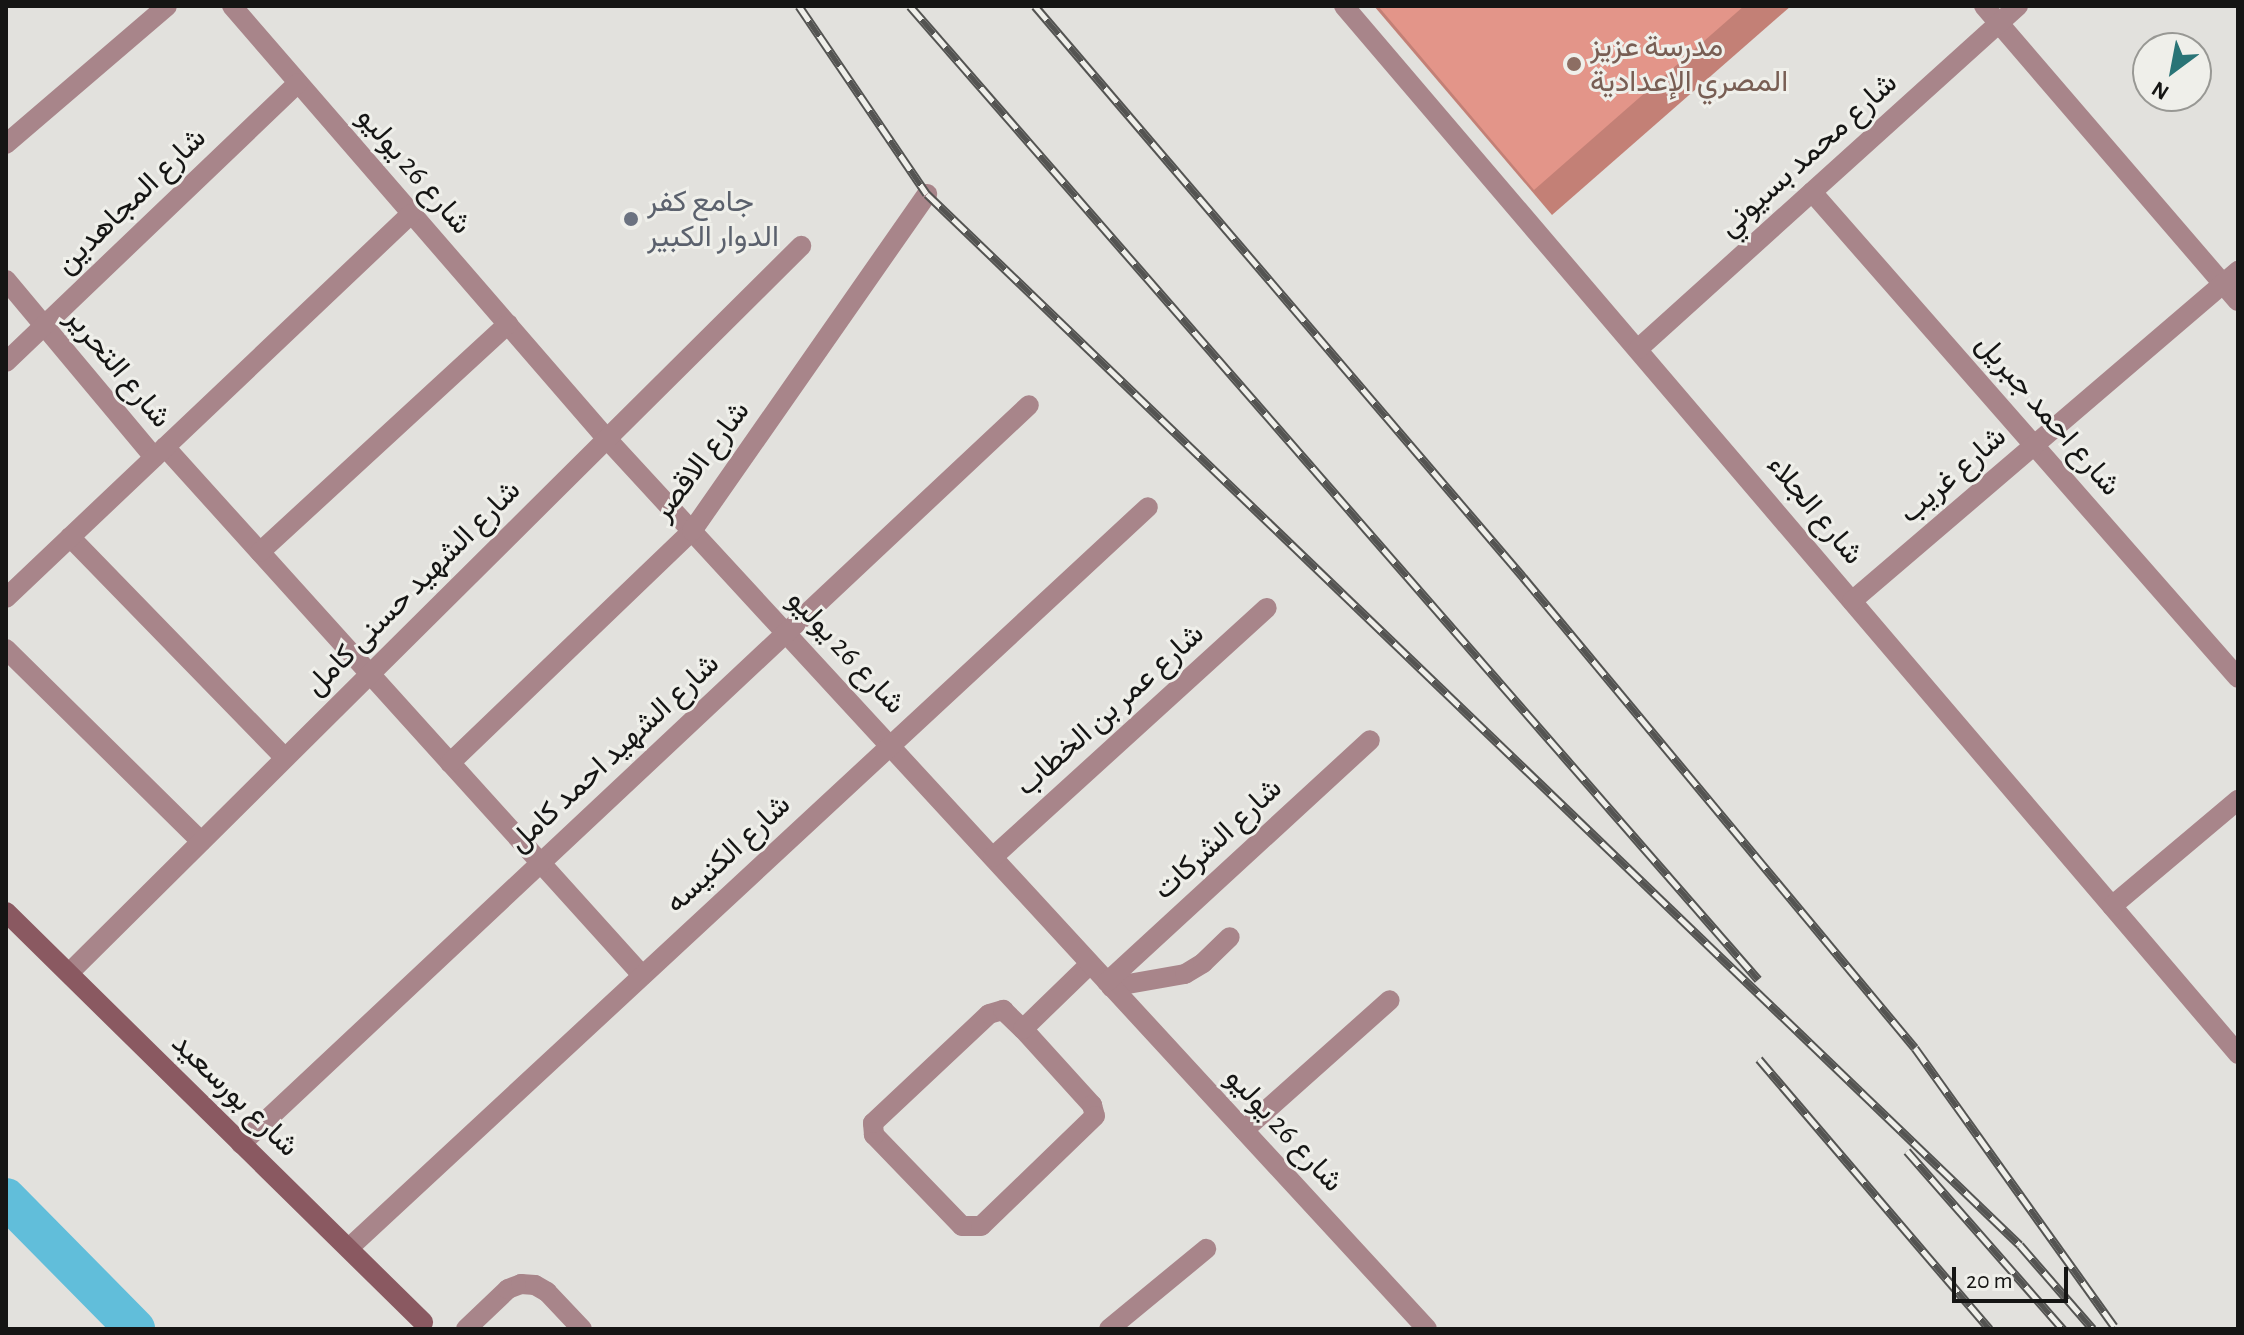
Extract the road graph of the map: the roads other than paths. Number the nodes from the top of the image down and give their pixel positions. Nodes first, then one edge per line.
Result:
1 (167, 6) edge
2 (232, 6) edge
3 (1344, 6) edge
4 (1984, 6) edge
5 (2018, 6) edge
6 (1999, 23) junction
7 (298, 83) junction
8 (6, 144) edge
9 (1812, 192) junction
10 (927, 194) dead end
11 (411, 214) junction
12 (801, 246) dead end
13 (2230, 277) edge
14 (6, 280) edge
15 (2238, 301) edge
16 (508, 324) junction
17 (44, 326) junction
18 (1638, 349) junction
19 (6, 362) edge
20 (1029, 405) dead end
21 (607, 439) junction
22 (2034, 445) junction
23 (160, 452) junction
24 (1148, 507) dead end
25 (692, 531) junction
26 (70, 537) junction
27 (260, 552) junction
28 (6, 598) edge
29 (1852, 601) junction
30 (1267, 608) dead end
31 (786, 633) junction
32 (6, 649) edge
33 (369, 673) junction
34 (2238, 678) edge
35 (1370, 740) dead end
36 (891, 744) junction
37 (285, 758) junction
38 (450, 763) junction
39 (2238, 800) edge
40 (201, 841) junction
41 (993, 857) junction
42 (541, 863) junction
43 (2112, 906) junction
44 (6, 912) edge
45 (1230, 937) dead end
46 (1090, 964) junction
47 (69, 973) junction
48 (642, 975) junction
49 (1109, 984) junction
50 (1390, 1000) dead end
51 (1023, 1029) junction
52 (2238, 1054) edge
53 (1244, 1130) junction
54 (241, 1144) junction
55 (350, 1247) junction
56 (1206, 1249) dead end
57 (423, 1322) dead end
58 (466, 1329) edge
59 (582, 1329) edge
60 (1109, 1329) edge
61 (1427, 1329) edge

1 - 8 street
2 - 7 street, شارع 26 يوليو
3 - 18 street, شارع الجلاء
4 - 6 street
5 - 6 street, شارع محمد بسيوني
6 - 9 street, شارع محمد بسيوني
6 - 13 street
7 - 11 street, شارع 26 يوليو
7 - 17 street, شارع المجاهدين
9 - 18 street, شارع محمد بسيوني
9 - 22 street, شارع احمد جبريل
10 - 25 street, شارع الاقصر
11 - 16 street, شارع 26 يوليو
11 - 23 street
12 - 21 street, شارع الشهيد حسنى كامل
13 - 15 street
13 - 22 street, شارع غريب
14 - 17 street, شارع التحرير
16 - 21 street, شارع 26 يوليو
16 - 27 street
17 - 19 street, شارع المجاهدين
17 - 23 street, شارع التحرير
18 - 29 street, شارع الجلاء
20 - 31 street, شارع الشهيد احمد كامل
21 - 25 street, شارع 26 يوليو
21 - 33 street, شارع الشهيد حسنى كامل
22 - 29 street, شارع غريب
22 - 34 street, شارع احمد جبريل
23 - 26 street
23 - 27 street, شارع التحرير
24 - 36 street, شارع الكنيسه
25 - 31 street, شارع 26 يوليو
25 - 38 street, شارع الاقصر
26 - 28 street
26 - 37 street
27 - 33 street, شارع التحرير
29 - 43 street, شارع الجلاء
30 - 41 street, شارع عمر بن الخطاب
31 - 36 street, شارع 26 يوليو
31 - 42 street, شارع الشهيد احمد كامل
32 - 40 street
33 - 37 street, شارع الشهيد حسنى كامل
33 - 38 street, شارع التحرير
35 - 49 street, شارع الشركات
36 - 41 street, شارع 26 يوليو
36 - 48 street, شارع الكنيسه
37 - 40 street, شارع الشهيد حسنى كامل
38 - 42 street, شارع التحرير
39 - 43 street
40 - 47 street, شارع الشهيد حسنى كامل
41 - 46 street, شارع 26 يوليو
42 - 48 street, شارع التحرير
42 - 54 street, شارع الشهيد احمد كامل
43 - 52 street, شارع الجلاء
44 - 47 main road, شارع بورسعيد
45 - 49 street
46 - 49 street, شارع 26 يوليو
46 - 51 street
47 - 54 main road, شارع بورسعيد
48 - 55 street, شارع الكنيسه
49 - 53 street, شارع 26 يوليو
50 - 53 street
51 - 51 street
53 - 61 street, شارع 26 يوليو
54 - 55 main road, شارع بورسعيد
55 - 57 main road, شارع بورسعيد
56 - 60 street
58 - 59 street

